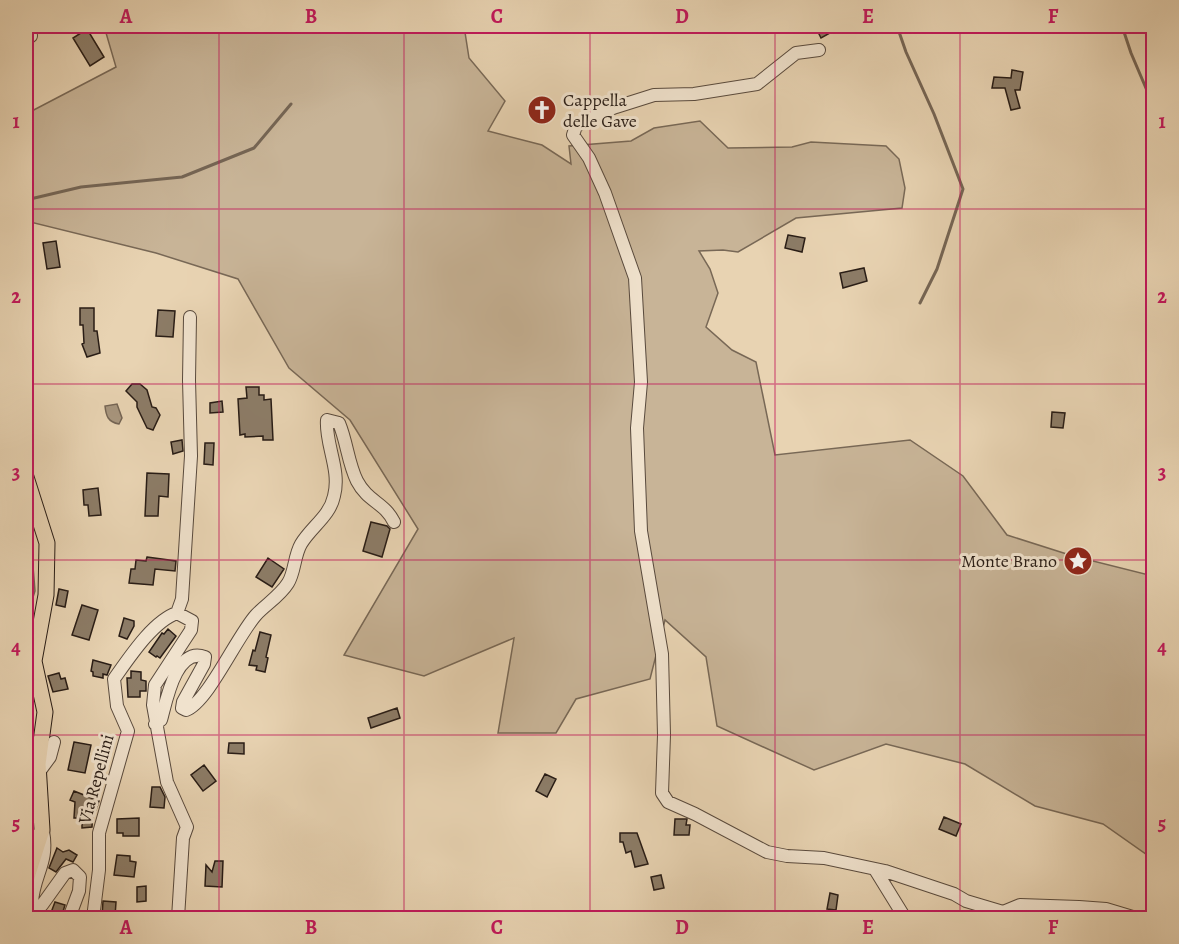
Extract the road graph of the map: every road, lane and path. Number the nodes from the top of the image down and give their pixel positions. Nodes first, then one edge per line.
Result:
1 (819, 50) dead end
2 (190, 317) dead end
3 (26, 477) edge
4 (394, 522) dead end
5 (177, 613) junction
6 (155, 724) junction
7 (54, 742) dead end
8 (39, 772) junction
9 (42, 830) junction
10 (876, 871) junction
11 (26, 880) edge
12 (69, 918) edge
13 (93, 918) edge
14 (178, 918) edge
15 (905, 918) edge
16 (1136, 918) edge

1 - 10 street
2 - 5 street
3 - 8 main road
4 - 6 street
5 - 6 street
5 - 13 street, Via Repellini
6 - 14 street
7 - 8 street
8 - 9 main road
9 - 11 main road
9 - 12 street
10 - 15 street
10 - 16 street

